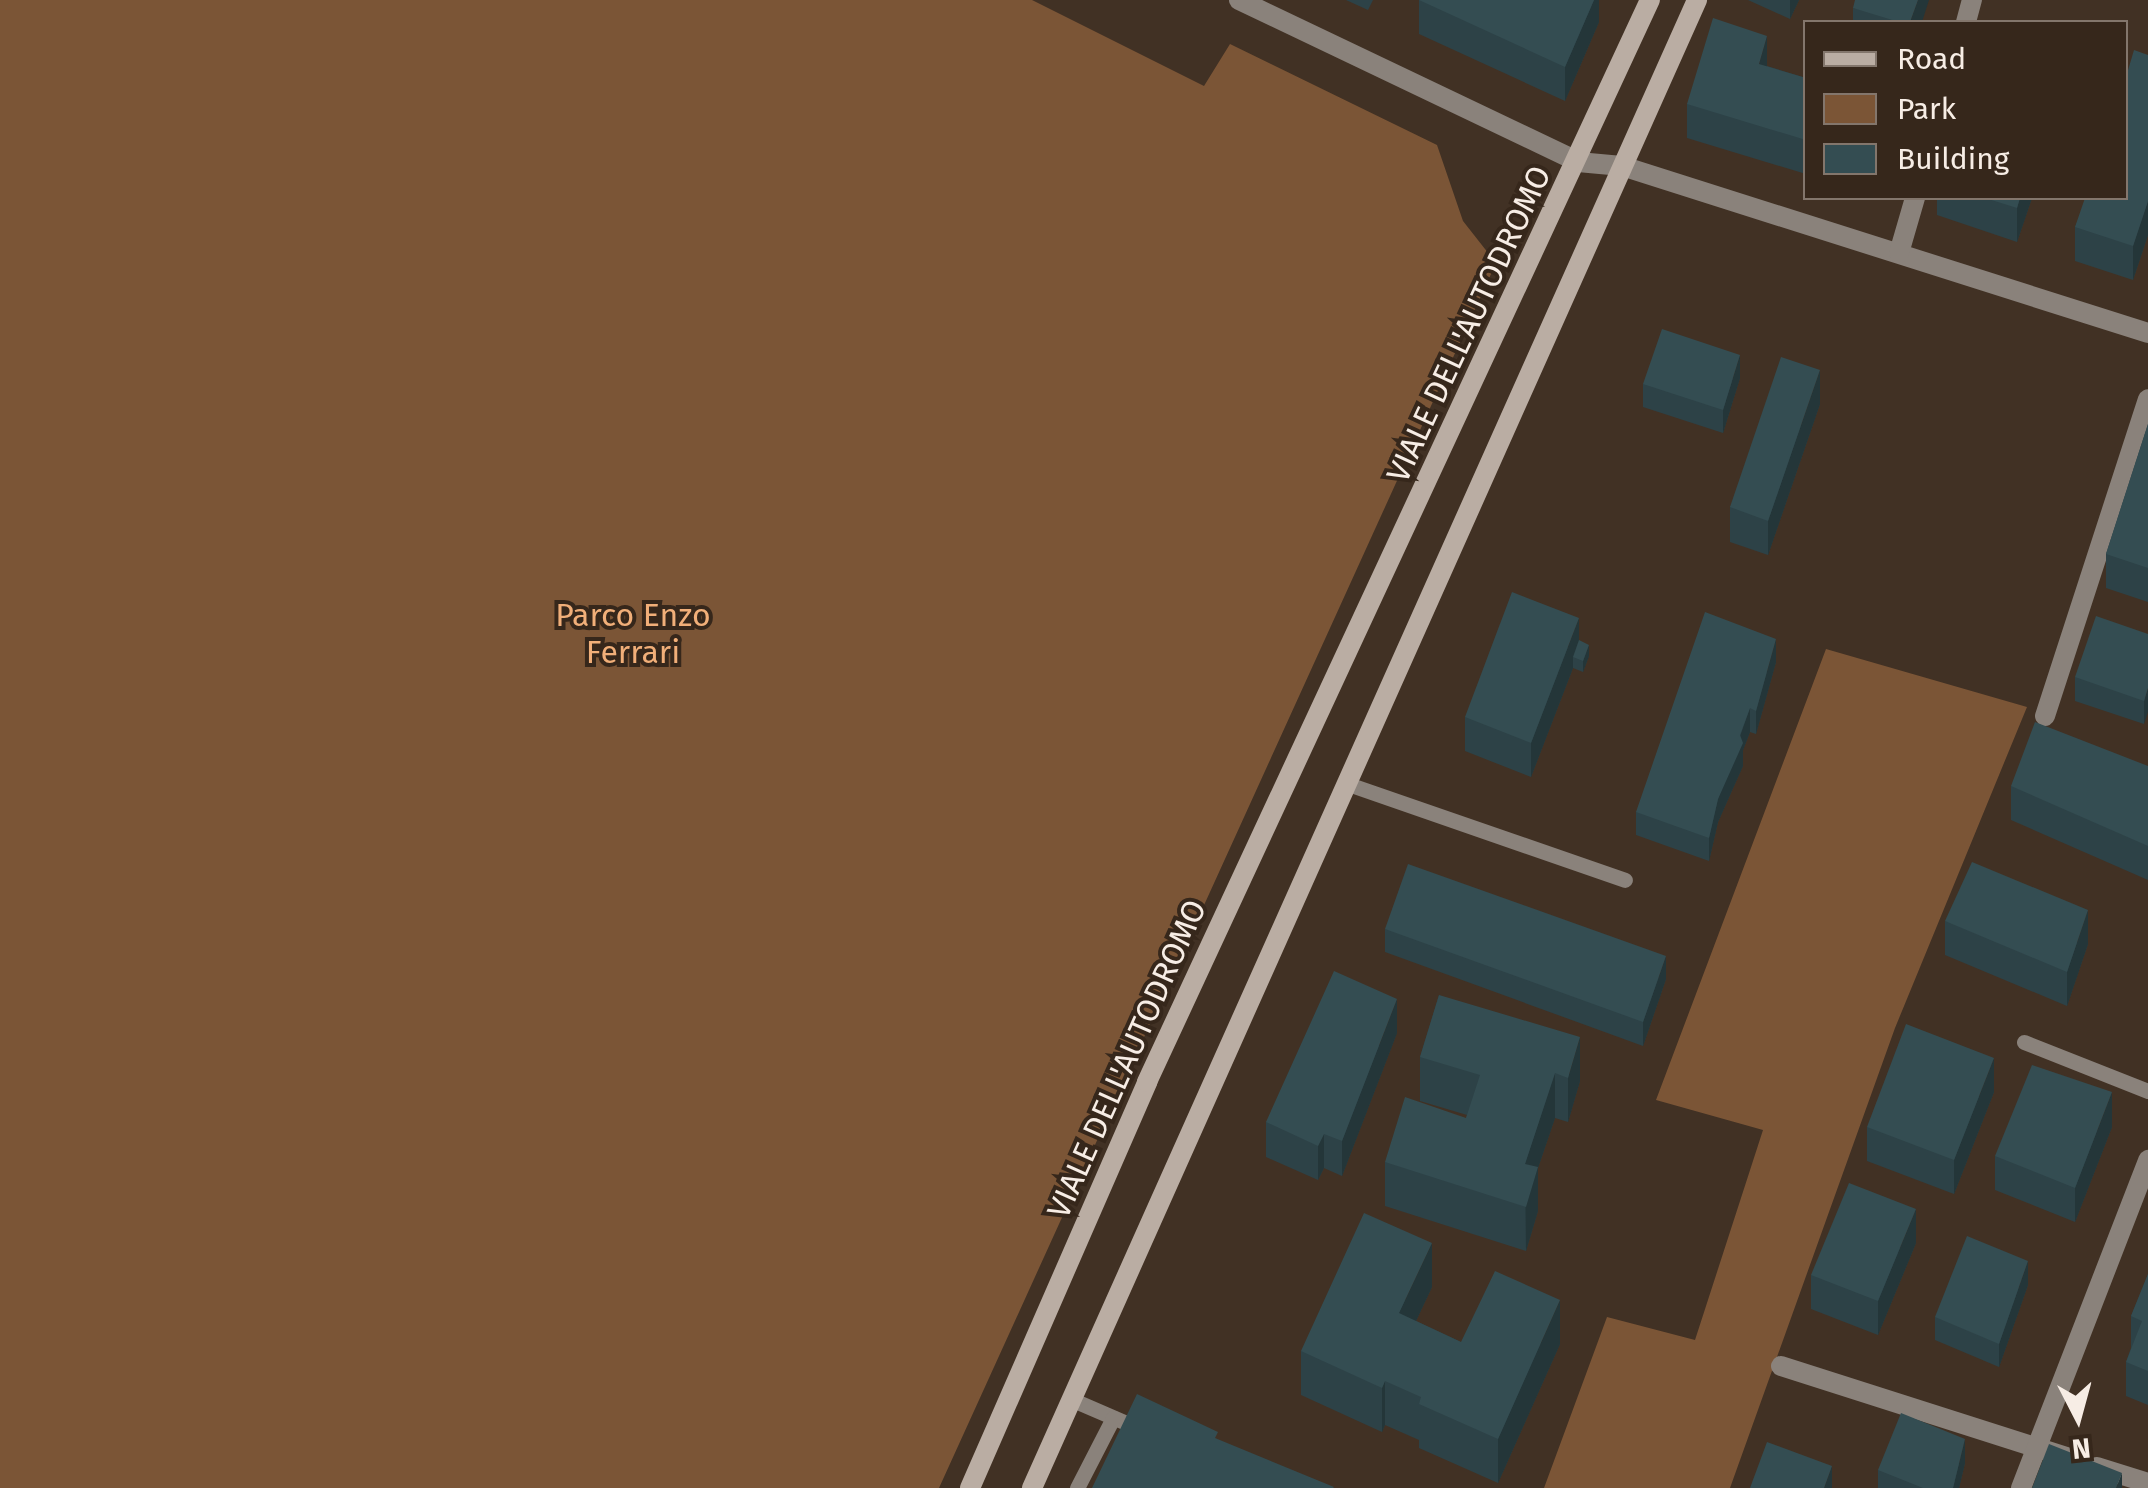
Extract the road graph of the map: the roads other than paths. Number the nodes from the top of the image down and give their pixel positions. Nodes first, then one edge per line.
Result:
1 (1239, 0) edge
2 (1650, 0) edge
3 (1696, 0) edge
4 (1578, 162) junction
5 (1622, 166) junction
6 (1914, 200) edge
7 (1899, 253) junction
8 (2148, 333) edge
9 (2148, 399) edge
10 (2045, 716) dead end
11 (1348, 784) junction
12 (1625, 880) dead end
13 (2024, 1042) dead end
14 (2148, 1092) edge
15 (2148, 1160) edge
16 (1781, 1366) dead end
17 (1074, 1400) junction
18 (1112, 1418) junction
19 (1148, 1432) edge
20 (2036, 1448) junction
21 (2148, 1483) edge
22 (970, 1488) edge
23 (1032, 1488) edge
24 (1077, 1488) edge
25 (2020, 1488) edge

1 - 4 street
2 - 4 street
3 - 5 street
4 - 5 street, VIALE DELL'AUTODROMO
4 - 22 street, VIALE DELL'AUTODROMO
5 - 7 street, VIALE DELL'AUTODROMO
5 - 11 street
6 - 7 street
7 - 8 street, VIALE DELL'AUTODROMO
9 - 10 street
11 - 12 lane
11 - 17 street
13 - 14 lane
15 - 20 street
16 - 20 street
17 - 18 lane
17 - 23 street
18 - 19 lane
18 - 24 lane
20 - 21 street
20 - 25 street

